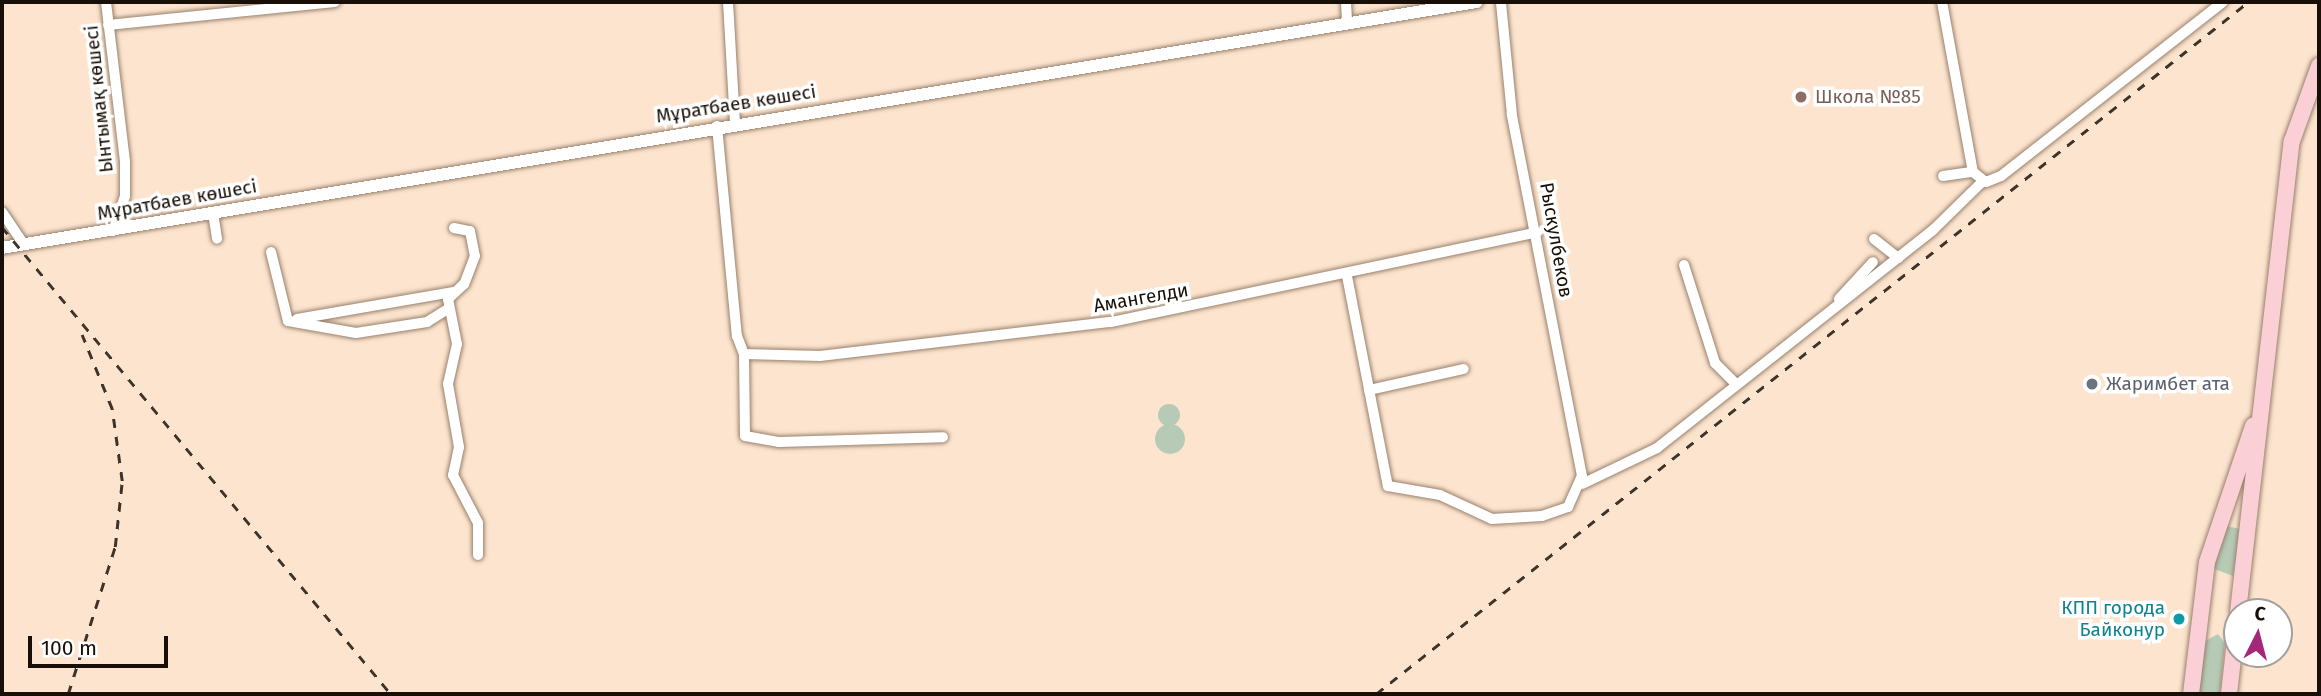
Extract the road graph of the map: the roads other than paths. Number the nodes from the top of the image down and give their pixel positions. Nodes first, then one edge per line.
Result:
1 (106, 2) edge
2 (335, 2) edge
3 (727, 2) edge
4 (1346, 2) edge
5 (1478, 2) edge
6 (1502, 2) edge
7 (1942, 2) edge
8 (2223, 2) edge
9 (1347, 22) junction
10 (108, 25) junction
11 (2319, 66) edge
12 (735, 124) junction
13 (717, 127) junction
14 (1973, 173) junction
15 (1943, 176) dead end
16 (1982, 181) junction
17 (2, 212) edge
18 (213, 213) junction
19 (454, 229) dead end
20 (113, 231) junction
21 (1538, 232) junction
22 (217, 239) dead end
23 (1874, 239) dead end
24 (24, 244) junction
25 (2, 248) edge
26 (271, 253) dead end
27 (1898, 258) junction
28 (1873, 262) dead end
29 (1684, 265) dead end
30 (1347, 276) junction
31 (454, 292) junction
32 (1837, 305) junction
33 (448, 309) junction
34 (288, 320) junction
35 (744, 354) junction
36 (1464, 369) dead end
37 (1734, 382) junction
38 (2265, 383) junction
39 (1369, 390) junction
40 (943, 436) dead end
41 (1582, 484) junction
42 (478, 555) dead end
43 (2240, 598) edge
44 (2232, 668) edge
45 (2191, 694) edge
46 (2229, 694) edge

1 - 10 street, Ынтымақ көшесі
2 - 10 street
3 - 12 street
4 - 9 street
5 - 9 street, Мұратбаев көшесі
6 - 21 street, Рыскулбеков
7 - 14 street
8 - 16 street
9 - 12 street, Мұратбаев көшесі
10 - 20 street, Ынтымақ көшесі
11 - 38 main road
12 - 13 street, Мұратбаев көшесі
13 - 18 street, Мұратбаев көшесі
13 - 35 street
14 - 15 street
14 - 16 street
16 - 27 street
17 - 24 street
18 - 20 street, Мұратбаев көшесі
18 - 22 street
19 - 31 street
20 - 24 street, Мұратбаев көшесі
21 - 30 street, Амангелди
21 - 41 street, Рыскулбеков
23 - 27 street
24 - 25 street, Мұратбаев көшесі
26 - 34 street
27 - 32 street
28 - 32 street
29 - 37 street
30 - 35 street, Амангелди
30 - 39 street
31 - 33 street
31 - 34 street
32 - 37 street
33 - 34 street
33 - 42 street
35 - 40 street
36 - 39 street
37 - 41 street
38 - 43 main road
38 - 45 main road
39 - 41 street
44 - 46 main road

